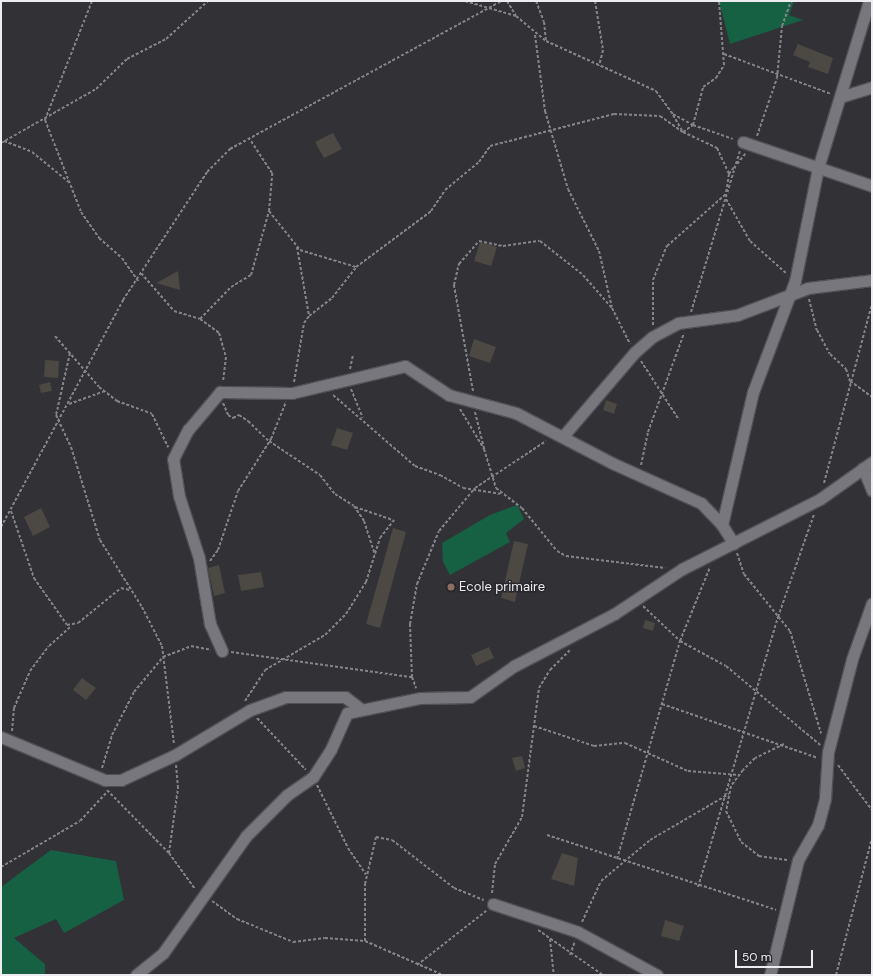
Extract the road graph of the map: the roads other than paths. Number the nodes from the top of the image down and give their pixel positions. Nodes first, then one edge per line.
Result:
1 (869, 1) edge
2 (872, 87) edge
3 (840, 97) junction
4 (747, 144) road end
5 (818, 168) junction
6 (872, 186) edge
7 (872, 280) edge
8 (791, 293) junction
9 (564, 435) junction
10 (868, 465) edge
11 (872, 490) edge
12 (722, 525) junction
13 (734, 544) junction
14 (872, 603) edge
15 (222, 651) road end
16 (360, 709) junction
17 (6, 739) edge
18 (492, 904) road end
19 (136, 975) edge
20 (657, 975) edge
21 (770, 975) edge

1 - 3 street
2 - 3 street
3 - 5 street
4 - 5 street
5 - 6 street
5 - 8 street
7 - 8 street
8 - 9 street
8 - 12 street
9 - 12 street
9 - 15 street
10 - 11 street
10 - 13 street
12 - 13 street
13 - 16 street
14 - 21 street
16 - 17 street
16 - 19 street
18 - 20 street

